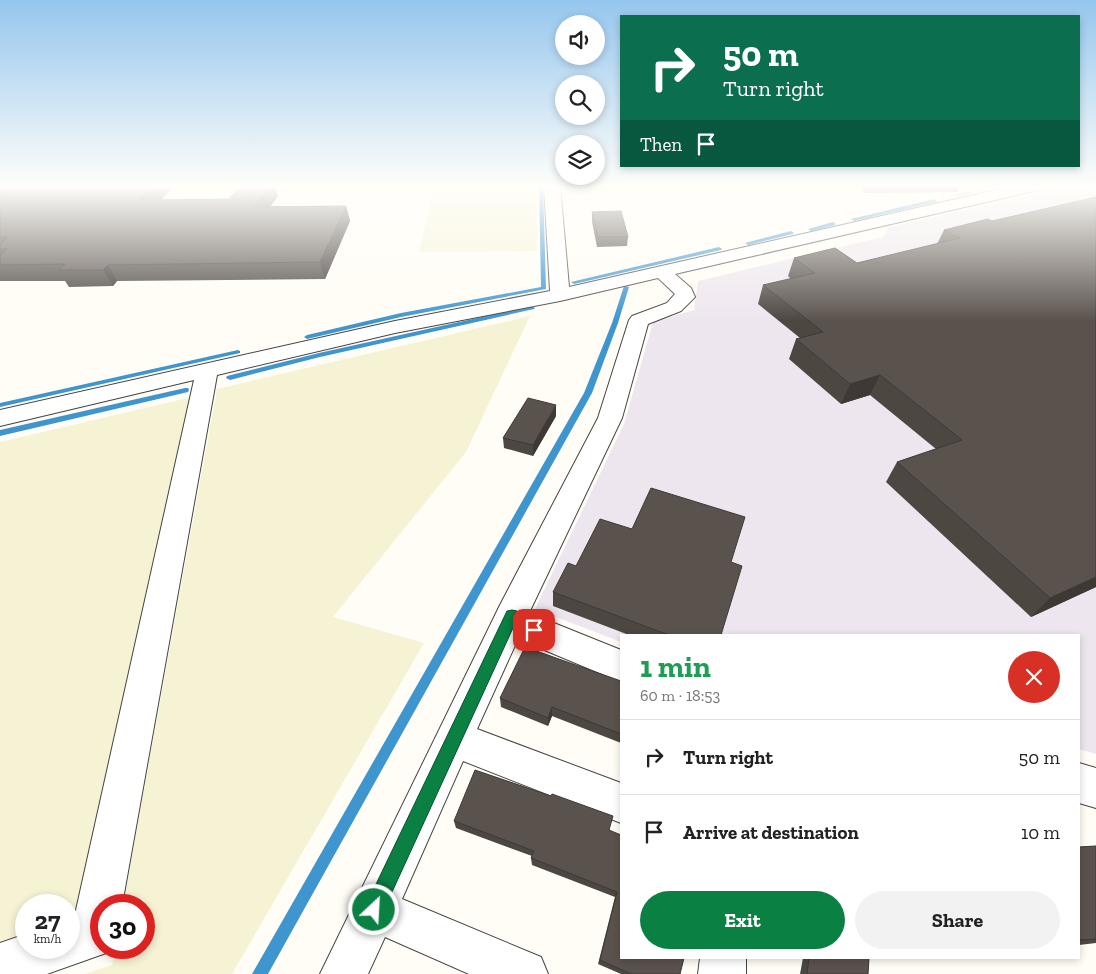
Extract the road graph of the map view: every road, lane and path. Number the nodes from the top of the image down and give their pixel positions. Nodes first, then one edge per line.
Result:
1 (555, 230) edge
2 (839, 230) edge
3 (661, 271) junction
4 (560, 295) junction
5 (206, 370) junction
6 (0, 418) edge
7 (512, 616) junction
8 (620, 666) edge
9 (454, 740) junction
10 (1080, 782) edge
11 (1096, 788) edge
12 (620, 803) edge
13 (374, 910) junction
14 (80, 940) edge
15 (22, 959) edge
16 (722, 959) edge
17 (0, 966) edge
18 (344, 974) edge
19 (524, 974) edge
20 (722, 974) edge

1 - 4 street
2 - 3 street
3 - 4 street
3 - 7 street
4 - 5 street
5 - 6 street
5 - 14 street
7 - 8 street
7 - 9 street
9 - 12 street
9 - 13 street
10 - 11 street
13 - 18 street
13 - 19 street
15 - 17 street
16 - 20 street

